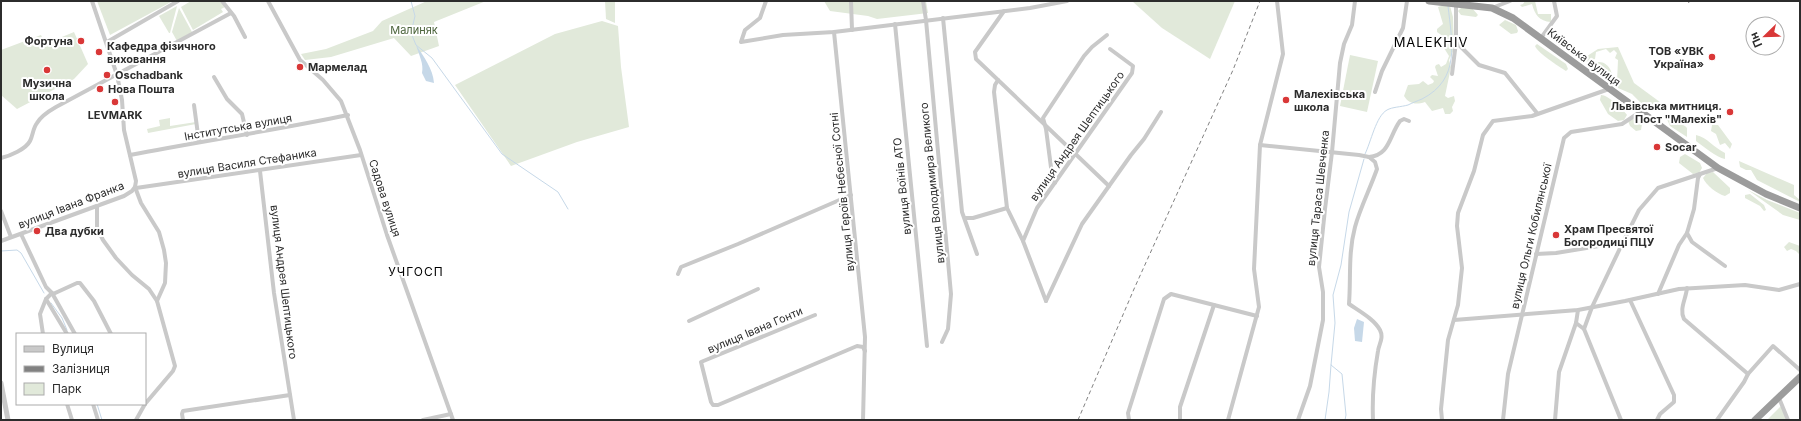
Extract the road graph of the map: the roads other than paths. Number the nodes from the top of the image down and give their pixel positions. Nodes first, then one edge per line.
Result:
1 (92, 1) edge
2 (178, 1) edge
3 (222, 1) edge
4 (268, 1) edge
5 (766, 1) edge
6 (851, 1) edge
7 (923, 1) edge
8 (1067, 1) edge
9 (1277, 1) edge
10 (1355, 1) edge
11 (1407, 1) edge
12 (1429, 1) edge
13 (1510, 1) edge
14 (1554, 1) edge
15 (1456, 2) edge
16 (1492, 8) junction
17 (1004, 11) junction
18 (231, 13) junction
19 (943, 18) junction
20 (926, 20) junction
21 (895, 24) junction
22 (852, 30) junction
23 (834, 32) junction
24 (1107, 35) dead end
25 (245, 37) dead end
26 (1541, 38) junction
27 (107, 42) junction
28 (1456, 42) junction
29 (1110, 49) dead end
30 (1452, 74) dead end
31 (117, 75) junction
32 (214, 77) dead end
33 (998, 80) junction
34 (1609, 89) junction
35 (1375, 92) dead end
36 (194, 105) dead end
37 (1161, 112) dead end
38 (1640, 112) junction
39 (1537, 113) junction
40 (348, 115) junction
41 (1409, 121) dead end
42 (1044, 124) junction
43 (247, 135) junction
44 (199, 142) junction
45 (1260, 145) junction
46 (1332, 152) junction
47 (361, 154) junction
48 (1076, 154) junction
49 (130, 155) junction
50 (1369, 157) junction
51 (1, 158) edge
52 (1718, 168) junction
53 (260, 171) junction
54 (1700, 174) junction
55 (1055, 183) junction
56 (1109, 186) junction
57 (136, 188) junction
58 (851, 195) junction
59 (97, 206) junction
60 (1799, 207) edge
61 (1007, 208) junction
62 (1, 212) edge
63 (965, 218) junction
64 (1687, 233) junction
65 (21, 234) junction
66 (11, 237) junction
67 (1, 241) edge
68 (1023, 241) junction
69 (1623, 242) junction
70 (977, 254) dead end
71 (1536, 254) junction
72 (1725, 266) dead end
73 (678, 274) dead end
74 (1800, 284) edge
75 (1687, 288) junction
76 (758, 289) dead end
77 (53, 293) junction
78 (1658, 294) junction
79 (46, 299) junction
80 (1630, 300) junction
81 (157, 301) junction
82 (1214, 305) junction
83 (1592, 307) junction
84 (1578, 310) junction
85 (815, 315) dead end
86 (1523, 315) junction
87 (1257, 316) junction
88 (1454, 320) junction
89 (689, 321) dead end
90 (1576, 323) junction
91 (1584, 329) junction
92 (43, 333) edge
93 (66, 333) edge
94 (74, 333) edge
95 (110, 333) edge
96 (942, 342) dead end
97 (927, 346) dead end
98 (865, 351) junction
99 (1800, 370) edge
100 (1748, 374) junction
101 (1797, 380) edge
102 (1, 383) edge
103 (290, 395) junction
104 (1779, 398) junction
105 (146, 403) edge
106 (67, 405) edge
107 (93, 405) edge
108 (144, 405) edge
109 (451, 414) junction
110 (8, 420) edge
111 (72, 420) edge
112 (98, 420) edge
113 (136, 420) edge
114 (183, 420) edge
115 (294, 420) edge
116 (423, 420) edge
117 (453, 420) edge
118 (863, 420) edge
119 (1129, 420) edge
120 (1180, 420) edge
121 (1228, 420) edge
122 (1298, 420) edge
123 (1373, 420) edge
124 (1442, 420) edge
125 (1503, 420) edge
126 (1555, 420) edge
127 (1621, 420) edge
128 (1657, 420) edge
129 (1718, 420) edge
130 (1756, 420) edge
131 (1788, 420) edge

1 - 27 street
2 - 27 street
3 - 18 street
4 - 40 street, Садова вулиця
5 - 23 street
6 - 22 street
7 - 20 street, вулиця Володимира Великого
8 - 17 street
9 - 45 street
10 - 46 street, вулиця Тараса Шевченка
11 - 35 street
12 - 15 highway, Київська вулиця
13 - 16 street
14 - 26 street
15 - 16 highway, Київська вулиця
15 - 28 street
16 - 26 highway, Київська вулиця
17 - 19 street
17 - 33 street
18 - 25 street
18 - 31 street
19 - 20 street
19 - 63 street
20 - 21 street
20 - 96 street, вулиця Володимира Великого
21 - 22 street
21 - 97 street, вулиця Воїнів АТО
22 - 23 street
23 - 58 street, вулиця Героїв Небесної Сотні
24 - 42 street
26 - 34 highway, Київська вулиця
27 - 31 street
28 - 30 street
28 - 39 street
29 - 48 street, вулиця Андрея Шептицького
31 - 49 street
31 - 51 street
32 - 43 street
33 - 42 street
33 - 61 street
34 - 38 highway, Київська вулиця
34 - 39 street
36 - 44 street
37 - 56 street
38 - 52 highway, Київська вулиця
38 - 71 street, вулиця Ольги Кобилянської
39 - 88 street
40 - 43 street, Інститутська вулиця
40 - 47 street, Садова вулиця
41 - 50 street
42 - 48 street
42 - 55 street
43 - 44 street, Інститутська вулиця
44 - 49 street, Інститутська вулиця
45 - 46 street
45 - 87 street
46 - 50 street
46 - 122 street, вулиця Тараса Шевченка
47 - 53 street, вулиця Василя Стефаника
47 - 109 street, Садова вулиця
48 - 55 street, вулиця Андрея Шептицького
48 - 56 street
49 - 57 street
50 - 123 street
52 - 54 street
52 - 60 highway, Київська вулиця
53 - 57 street, вулиця Василя Стефаника
53 - 103 street, вулиця Андрея Шептицького
54 - 64 street
54 - 69 street
55 - 68 street, вулиця Андрея Шептицького
56 - 68 street
57 - 59 street, вулиця Івана Франка
57 - 81 street
58 - 73 street
58 - 98 street, вулиця Героїв Небесної Сотні
59 - 65 street, вулиця Івана Франка
59 - 81 street
61 - 63 street
61 - 68 street
62 - 66 street, вулиця Івана Франка
63 - 70 street
64 - 72 street
64 - 78 street
65 - 66 street, вулиця Івана Франка
65 - 77 street
66 - 67 street, вулиця Івана Франка
69 - 71 street
69 - 83 street
71 - 86 street, вулиця Ольги Кобилянської
74 - 75 street
75 - 78 street
75 - 100 street
76 - 89 street
77 - 79 street
77 - 94 street
77 - 95 street
78 - 80 street
79 - 92 street
79 - 93 street
80 - 83 street
80 - 128 street
81 - 105 street
82 - 87 street
82 - 119 street
82 - 120 street
83 - 84 street
83 - 91 street
84 - 86 street
84 - 90 street
85 - 98 street, вулиця Івана Гонти
86 - 88 street
86 - 125 street, вулиця Ольги Кобилянської
87 - 121 street
88 - 124 street
90 - 91 street
90 - 126 street
91 - 127 street
98 - 118 street, вулиця Героїв Небесної Сотні
99 - 100 street
100 - 129 street
101 - 104 highway
102 - 110 street
103 - 114 street
103 - 115 street, вулиця Андрея Шептицького
104 - 130 highway
104 - 131 street
106 - 111 street
107 - 112 street
108 - 113 street
109 - 116 street
109 - 117 street, Садова вулиця

